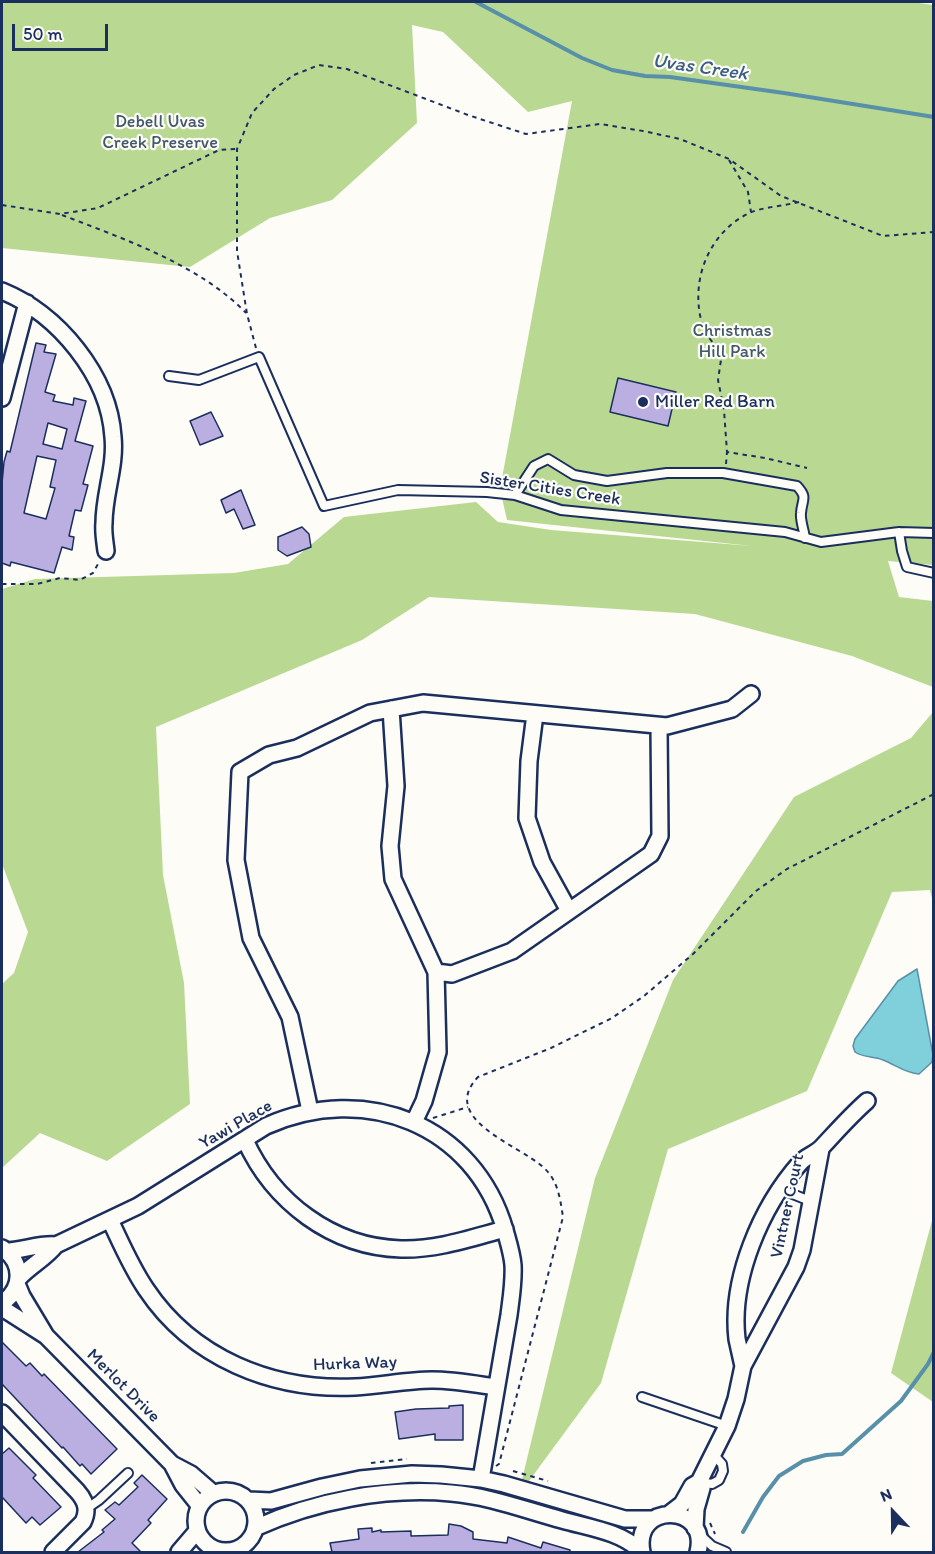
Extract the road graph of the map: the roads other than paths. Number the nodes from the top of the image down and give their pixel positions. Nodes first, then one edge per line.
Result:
1 (2, 291) edge
2 (27, 303) junction
3 (169, 376) dead end
4 (2, 398) edge
5 (515, 495) junction
6 (899, 532) junction
7 (933, 533) edge
8 (805, 538) junction
9 (106, 550) road end
10 (933, 573) edge
11 (751, 694) dead end
12 (391, 709) junction
13 (535, 714) junction
14 (659, 726) junction
15 (569, 911) junction
16 (436, 972) junction
17 (867, 1101) dead end
18 (310, 1111) junction
19 (414, 1122) junction
20 (245, 1140) junction
21 (820, 1149) junction
22 (780, 1189) junction
23 (810, 1201) junction
24 (110, 1220) junction
25 (505, 1229) junction
26 (56, 1245) junction
27 (3, 1250) edge
28 (18, 1281) junction
29 (2, 1303) edge
30 (2, 1308) edge
31 (46, 1336) junction
32 (743, 1366) junction
33 (496, 1387) junction
34 (642, 1398) dead end
35 (2, 1413) edge
36 (727, 1426) junction
37 (172, 1464) junction
38 (128, 1473) dead end
39 (481, 1479) junction
40 (699, 1482) junction
41 (213, 1492) junction
42 (249, 1500) junction
43 (199, 1505) junction
44 (87, 1509) junction
45 (669, 1514) junction
46 (653, 1519) junction
47 (255, 1528) junction
48 (197, 1531) junction
49 (697, 1531) junction
50 (241, 1550) edge
51 (217, 1551) edge
52 (52, 1552) edge
53 (179, 1552) edge
54 (641, 1552) edge
55 (698, 1552) edge
56 (726, 1552) edge

1 - 2 street
2 - 4 street
2 - 9 street
3 - 5 lane, Sister Cities Creek
5 - 8 lane, Sister Cities Creek
5 - 8 lane
6 - 7 lane, Sister Cities Creek
6 - 8 lane, Sister Cities Creek
6 - 10 lane
11 - 14 street
12 - 13 street
12 - 16 street
12 - 18 street
13 - 14 street
13 - 15 street
14 - 15 street
15 - 16 street
16 - 19 street
17 - 21 street, Vintner Court
18 - 19 street, Yawi Place
18 - 20 street, Yawi Place
19 - 25 street, Yawi Place
20 - 24 street, Yawi Place
20 - 25 street
21 - 22 street, Vintner Court
21 - 23 street, Vintner Court
22 - 23 lane
22 - 32 street, Vintner Court
23 - 32 street, Vintner Court
24 - 26 street, Yawi Place
24 - 33 street, Hurka Way
25 - 33 street, Yawi Place
26 - 27 street
26 - 28 street
27 - 28 street, Merlot Drive
28 - 29 street
28 - 31 street, Merlot Drive
30 - 31 street, Merlot Drive
31 - 37 street, Merlot Drive
32 - 36 street, Vintner Court
33 - 39 street, Yawi Place
34 - 36 lane
35 - 44 street
36 - 40 street, Vintner Court
37 - 41 street, Merlot Drive
37 - 43 street, Merlot Drive
38 - 44 lane
39 - 42 street
39 - 46 street
40 - 45 street, Vintner Court
40 - 49 street, Vintner Court
41 - 42 street
41 - 43 street
42 - 47 street
43 - 48 street
44 - 52 street
45 - 46 street
45 - 49 street
46 - 54 street
47 - 50 street
47 - 54 street
48 - 51 street
48 - 53 street
49 - 55 street, Vintner Court
49 - 56 lane
50 - 51 street

